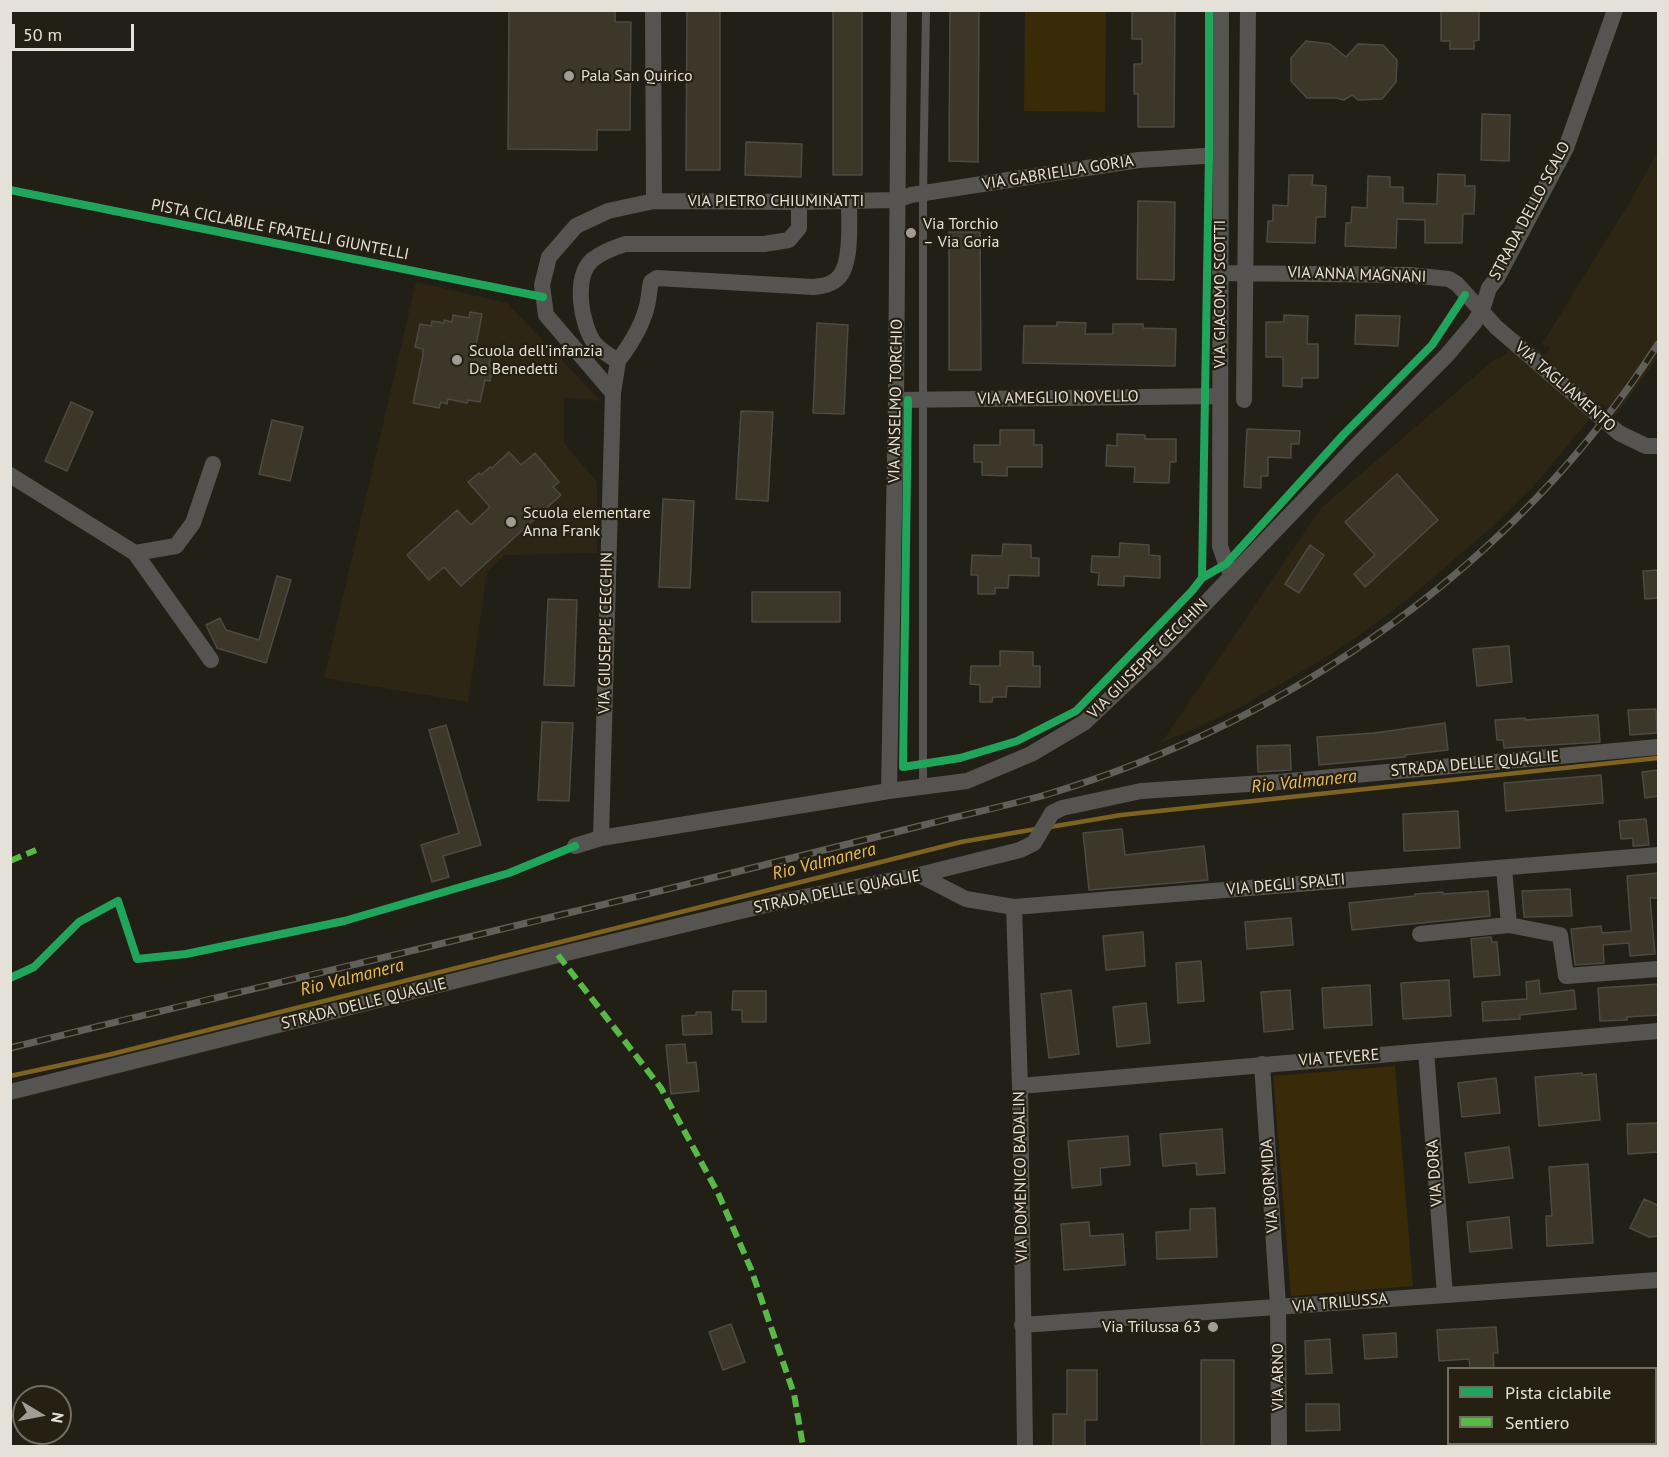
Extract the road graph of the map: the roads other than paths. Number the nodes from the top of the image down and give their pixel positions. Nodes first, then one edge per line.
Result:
1 (653, 10) edge
2 (899, 10) edge
3 (926, 10) edge
4 (1221, 10) edge
5 (1248, 10) edge
6 (1615, 10) edge
7 (1220, 155) junction
8 (923, 194) junction
9 (897, 200) junction
10 (654, 201) junction
11 (799, 202) junction
12 (849, 202) junction
13 (1220, 273) junction
14 (1245, 273) junction
15 (1482, 310) junction
16 (618, 361) junction
17 (613, 393) junction
18 (1220, 396) junction
19 (896, 400) junction
20 (923, 400) junction
21 (1244, 400) dead end
22 (1659, 446) edge
23 (213, 464) dead end
24 (10, 475) edge
25 (135, 553) junction
26 (1232, 575) junction
27 (211, 660) dead end
28 (1659, 747) edge
29 (923, 786) junction
30 (889, 791) junction
31 (601, 838) junction
32 (575, 846) road end
33 (1659, 855) edge
34 (1504, 868) junction
35 (919, 875) junction
36 (1014, 907) junction
37 (1509, 925) junction
38 (1420, 934) dead end
39 (1659, 969) edge
40 (1659, 1031) edge
41 (1426, 1052) junction
42 (1262, 1064) junction
43 (1020, 1086) junction
44 (10, 1092) edge
45 (1659, 1280) edge
46 (1445, 1295) junction
47 (1278, 1308) junction
48 (1022, 1325) junction
49 (1025, 1446) edge
50 (1279, 1446) edge

1 - 10 street
2 - 9 street, VIA ANSELMO TORCHIO
3 - 8 lane
4 - 7 street, VIA GIACOMO SCOTTI
5 - 14 street
6 - 15 street, STRADA DELLO SCALO
7 - 8 street, VIA GABRIELLA GORIA
7 - 13 street, VIA GIACOMO SCOTTI
8 - 9 street, VIA GABRIELLA GORIA
8 - 20 lane
9 - 12 street, VIA PIETRO CHIUMINATTI
9 - 19 street, VIA ANSELMO TORCHIO
10 - 11 street, VIA PIETRO CHIUMINATTI
10 - 17 street, VIA PIETRO CHIUMINATTI
11 - 12 street, VIA PIETRO CHIUMINATTI
11 - 16 street
12 - 16 street
13 - 14 street, VIA ANNA MAGNANI
13 - 18 street, VIA GIACOMO SCOTTI
14 - 15 street, VIA ANNA MAGNANI
14 - 21 street
15 - 22 street, VIA TAGLIAMENTO
15 - 26 street, VIA GIUSEPPE CECCHIN
16 - 17 street, VIA GIUSEPPE CECCHIN
17 - 31 street, VIA GIUSEPPE CECCHIN
18 - 20 street, VIA AMEGLIO NOVELLO
18 - 26 street, VIA GIACOMO SCOTTI
19 - 20 street, VIA AMEGLIO NOVELLO
19 - 30 street, VIA ANSELMO TORCHIO
20 - 29 lane
23 - 25 street
24 - 25 street
25 - 27 street
26 - 29 street, VIA GIUSEPPE CECCHIN
28 - 35 street, STRADA DELLE QUAGLIE
29 - 30 street, VIA GIUSEPPE CECCHIN
30 - 31 street, VIA GIUSEPPE CECCHIN
31 - 32 street, VIA GIUSEPPE CECCHIN
33 - 34 street, VIA DEGLI SPALTI
34 - 36 street, VIA DEGLI SPALTI
34 - 37 street
35 - 36 street, VIA DEGLI SPALTI
35 - 44 street, STRADA DELLE QUAGLIE
36 - 43 street, VIA DOMENICO BADALIN
37 - 38 street
37 - 39 street
40 - 41 street, VIA TEVERE
41 - 42 street, VIA TEVERE
41 - 46 street, VIA DORA
42 - 43 street, VIA TEVERE
42 - 47 street, VIA BORMIDA
43 - 48 street, VIA DOMENICO BADALIN
45 - 46 street, VIA TRILUSSA
46 - 47 street, VIA TRILUSSA
47 - 48 street, VIA TRILUSSA
47 - 50 street, VIA ARNO
48 - 49 street, VIA DOMENICO BADALIN

